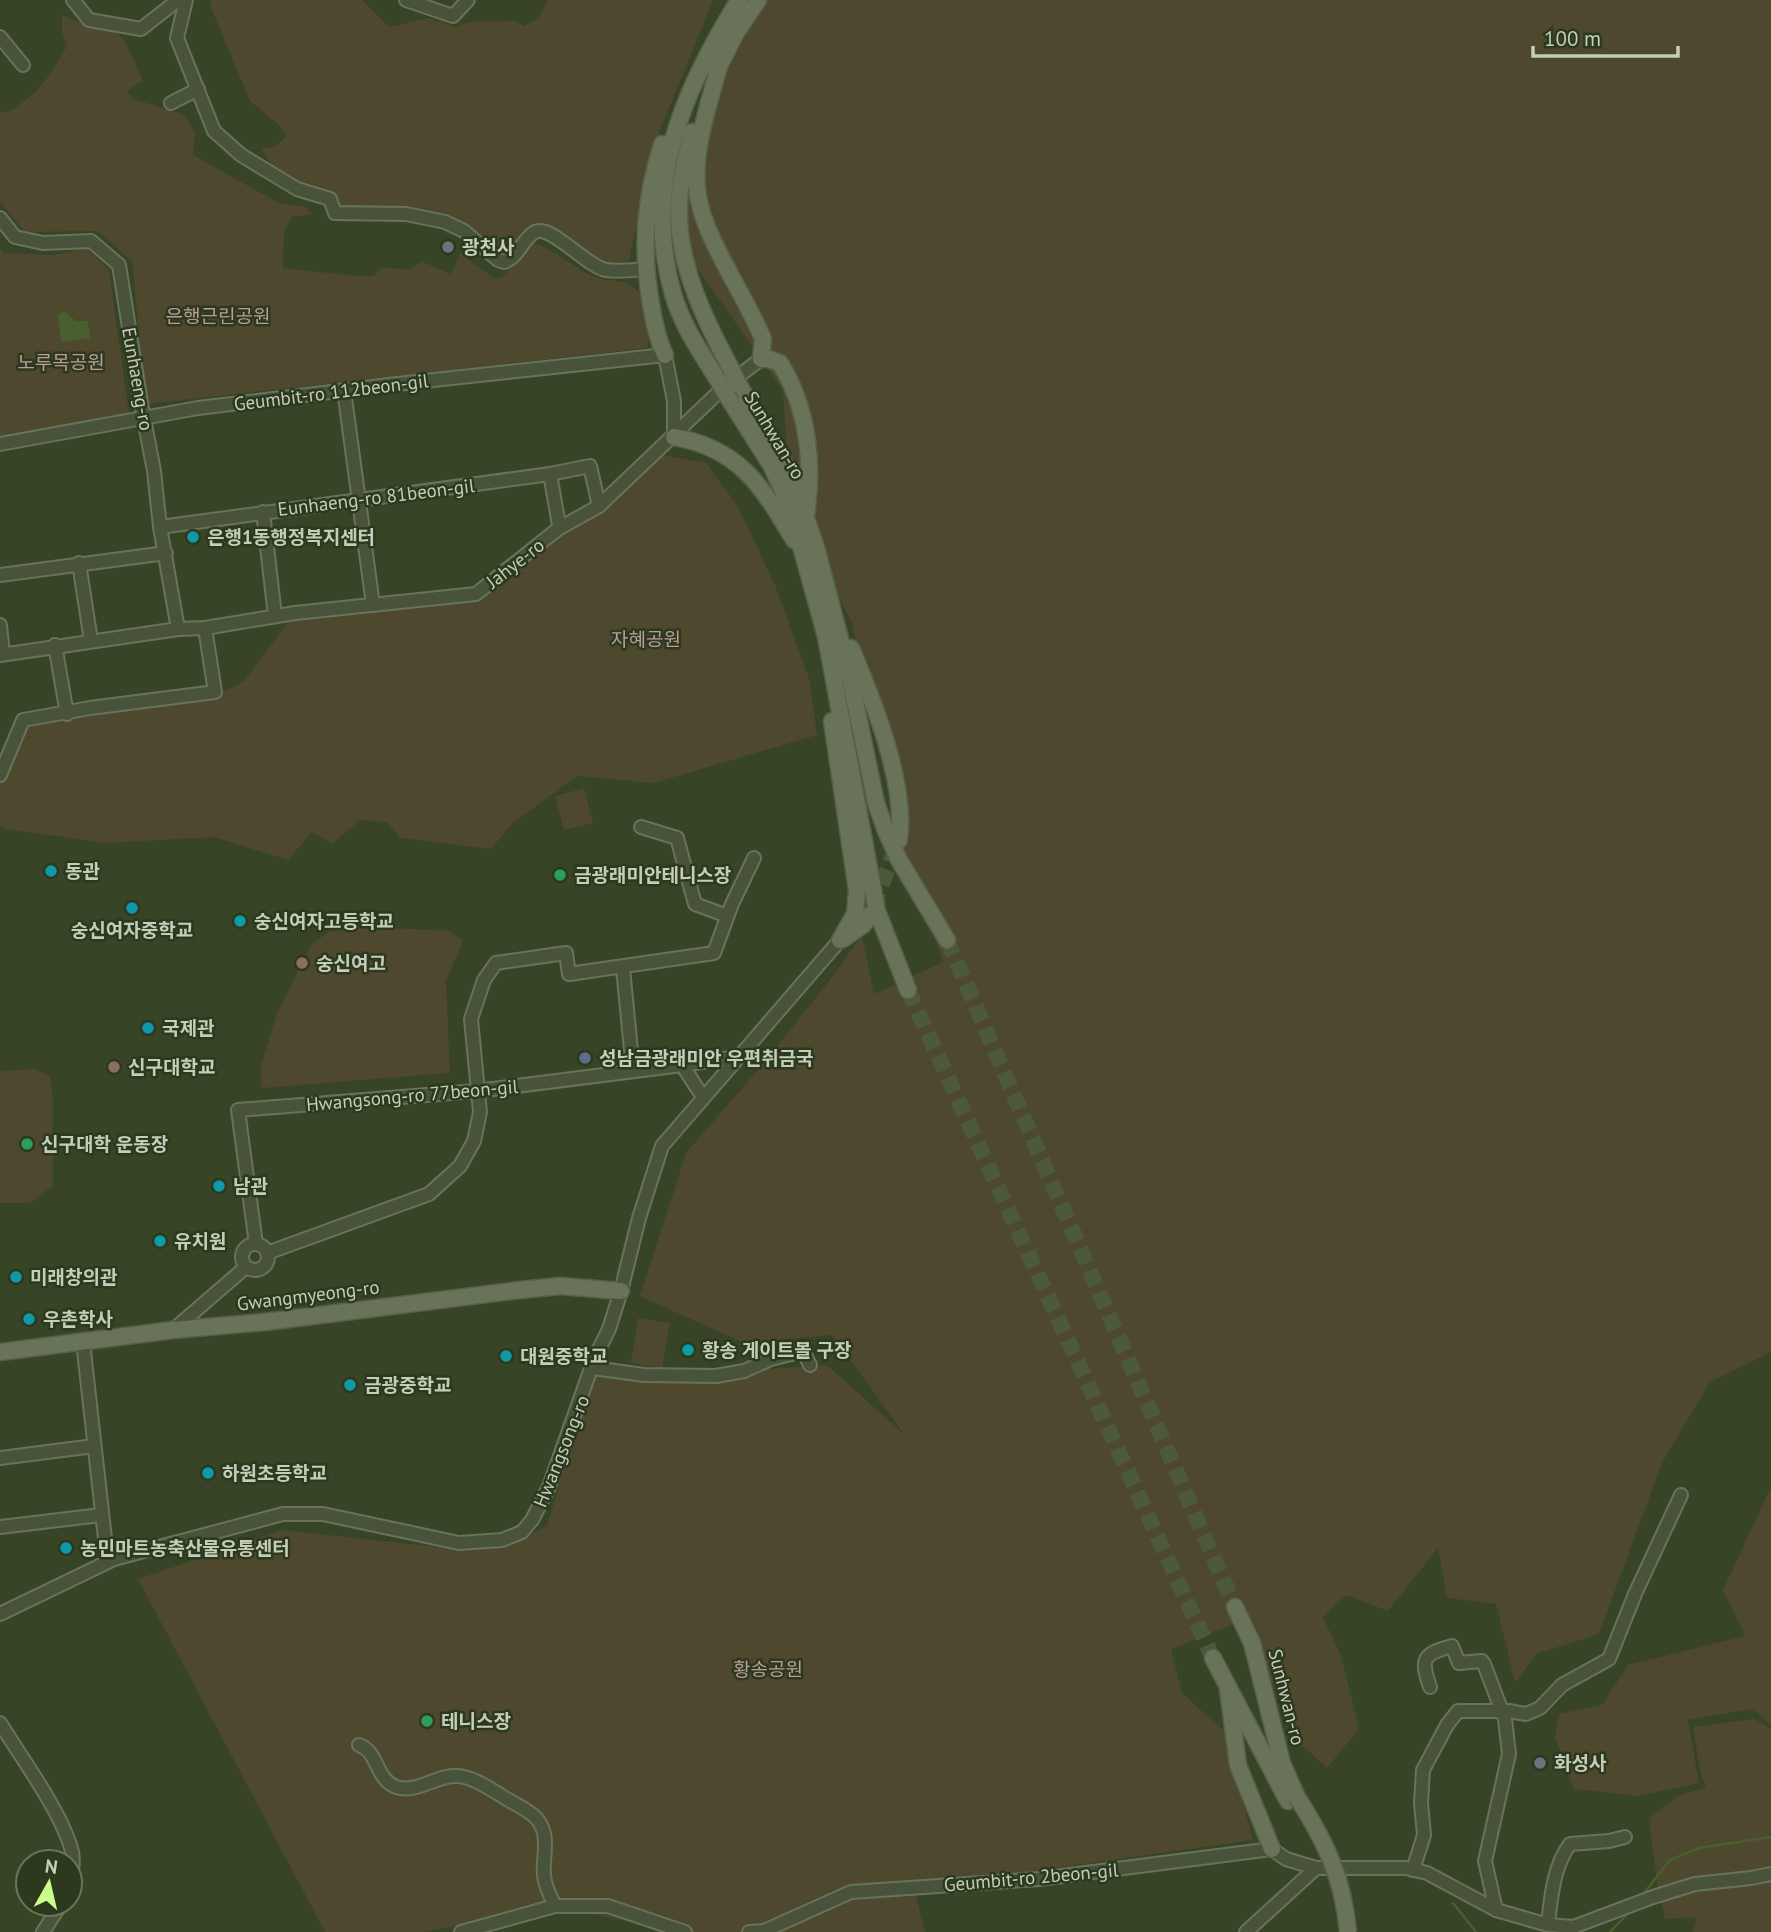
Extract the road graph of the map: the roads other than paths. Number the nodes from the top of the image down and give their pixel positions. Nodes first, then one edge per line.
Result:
1 (73, 0) edge
2 (178, 0) edge
3 (186, 0) edge
4 (406, 0) edge
5 (468, 0) edge
6 (730, 0) edge
7 (739, 0) edge
8 (758, 0) edge
9 (725, 23) junction
10 (0, 37) edge
11 (720, 63) junction
12 (23, 65) dead end
13 (198, 89) junction
14 (688, 92) junction
15 (171, 103) dead end
16 (0, 218) edge
17 (645, 270) junction
18 (665, 355) junction
19 (761, 359) junction
20 (344, 390) junction
21 (145, 417) junction
22 (674, 437) junction
23 (0, 444) edge
24 (550, 474) junction
25 (358, 500) junction
26 (599, 506) junction
27 (263, 512) junction
28 (806, 517) junction
29 (160, 527) junction
30 (558, 529) junction
31 (166, 553) junction
32 (802, 553) junction
33 (79, 563) junction
34 (0, 575) edge
35 (373, 605) junction
36 (833, 608) junction
37 (275, 616) junction
38 (0, 625) edge
39 (205, 628) junction
40 (178, 629) junction
41 (826, 638) junction
42 (91, 641) junction
43 (55, 645) junction
44 (2, 654) edge
45 (67, 713) junction
46 (0, 775) edge
47 (641, 827) dead end
48 (899, 840) tunnel mouth
49 (754, 858) dead end
50 (870, 915) tunnel mouth
51 (727, 916) junction
52 (841, 940) junction
53 (947, 940) tunnel mouth
54 (623, 968) junction
55 (908, 990) tunnel mouth
56 (738, 1057) junction
57 (682, 1065) junction
58 (633, 1071) junction
59 (477, 1091) junction
60 (703, 1097) junction
61 (256, 1244) junction
62 (267, 1253) junction
63 (246, 1267) junction
64 (621, 1291) junction
65 (173, 1330) junction
66 (83, 1342) junction
67 (0, 1352) edge
68 (810, 1365) dead end
69 (593, 1368) junction
70 (94, 1446) junction
71 (0, 1458) edge
72 (1681, 1495) dead end
73 (101, 1516) junction
74 (0, 1527) edge
75 (114, 1559) junction
76 (1235, 1608) tunnel mouth
77 (0, 1614) edge
78 (1213, 1658) tunnel mouth
79 (1430, 1687) dead end
80 (1228, 1689) junction
81 (1505, 1711) junction
82 (0, 1723) edge
83 (359, 1745) dead end
84 (1293, 1799) junction
85 (1625, 1837) dead end
86 (72, 1848) edge
87 (1272, 1849) junction
88 (1316, 1868) junction
89 (1334, 1868) junction
90 (1413, 1870) junction
91 (1771, 1874) edge
92 (555, 1906) junction
93 (1496, 1910) junction
94 (1548, 1925) junction
95 (461, 1932) edge
96 (685, 1932) edge
97 (749, 1932) edge
98 (1246, 1932) edge
99 (1338, 1932) edge
100 (1347, 1932) edge

1 - 2 street
3 - 13 street
4 - 5 street
6 - 9 street
7 - 9 main road, Sunhwan-ro
8 - 11 main road, Sunhwan-ro
9 - 14 main road, Sunhwan-ro
10 - 12 street
11 - 19 main road
11 - 28 main road, Sunhwan-ro, bridge
13 - 15 street
13 - 17 street
14 - 17 main road
14 - 32 main road, Sunhwan-ro, bridge
16 - 21 street, Eunhaeng-ro
17 - 18 main road
18 - 20 street, Geumbit-ro 112beon-gil
18 - 22 street
19 - 22 street, Jahye-ro
19 - 28 main road
20 - 21 street, Geumbit-ro 112beon-gil
20 - 25 street
21 - 23 street, Geumbit-ro 112beon-gil
21 - 29 street, Eunhaeng-ro
22 - 26 street, Jahye-ro
22 - 32 main road
24 - 25 street, Eunhaeng-ro 81beon-gil
24 - 26 street, Eunhaeng-ro 81beon-gil
24 - 30 street
25 - 27 street, Eunhaeng-ro 81beon-gil
25 - 35 street
26 - 30 street, Jahye-ro
27 - 29 street, Eunhaeng-ro 81beon-gil
27 - 37 street
28 - 36 main road, Sunhwan-ro
29 - 31 street, Eunhaeng-ro
30 - 35 street, Jahye-ro
31 - 33 street
31 - 40 street, Eunhaeng-ro
32 - 41 main road, Sunhwan-ro
33 - 34 street
33 - 42 street
35 - 37 street, Jahye-ro
36 - 48 main road
36 - 53 main road, Sunhwan-ro
37 - 39 street, Jahye-ro
38 - 44 street, Jahye-ro
39 - 40 street, Jahye-ro
39 - 45 street
40 - 42 street, Jahye-ro
41 - 52 main road
41 - 55 main road, Sunhwan-ro
42 - 43 street, Jahye-ro
43 - 44 street, Jahye-ro
43 - 45 street
45 - 46 street
47 - 51 street
49 - 51 street
50 - 52 main road
51 - 54 street
52 - 56 street, Hwangsong-ro
54 - 58 street
54 - 59 street
56 - 57 street, Hwangsong-ro 77beon-gil
56 - 60 street, Hwangsong-ro
57 - 58 street, Hwangsong-ro 77beon-gil
57 - 60 street
58 - 59 street, Hwangsong-ro 77beon-gil
59 - 61 street, Hwangsong-ro 77beon-gil
59 - 62 street
60 - 64 street, Hwangsong-ro
61 - 62 street
61 - 63 street
62 - 63 street
63 - 65 street
64 - 65 main road, Gwangmyeong-ro
64 - 69 street, Hwangsong-ro
65 - 66 main road, Gwangmyeong-ro
66 - 67 main road, Gwangmyeong-ro
66 - 70 street
68 - 69 street
69 - 75 street, Hwangsong-ro
70 - 71 street
70 - 73 street
72 - 81 street
73 - 74 street
73 - 75 street
75 - 77 street, Hwangsong-ro
76 - 84 main road, Sunhwan-ro
78 - 80 main road, Sunhwan-ro
79 - 81 street
80 - 84 main road, Sunhwan-ro
80 - 87 main road
81 - 90 street
81 - 93 street
82 - 86 street
83 - 92 street
84 - 99 main road
84 - 100 main road, bridge
85 - 94 street
87 - 88 street
87 - 97 street, Geumbit-ro 2beon-gil
88 - 89 street
88 - 98 street
89 - 90 street
89 - 100 street
90 - 93 street
91 - 94 street
92 - 95 street
92 - 96 street
93 - 94 street

